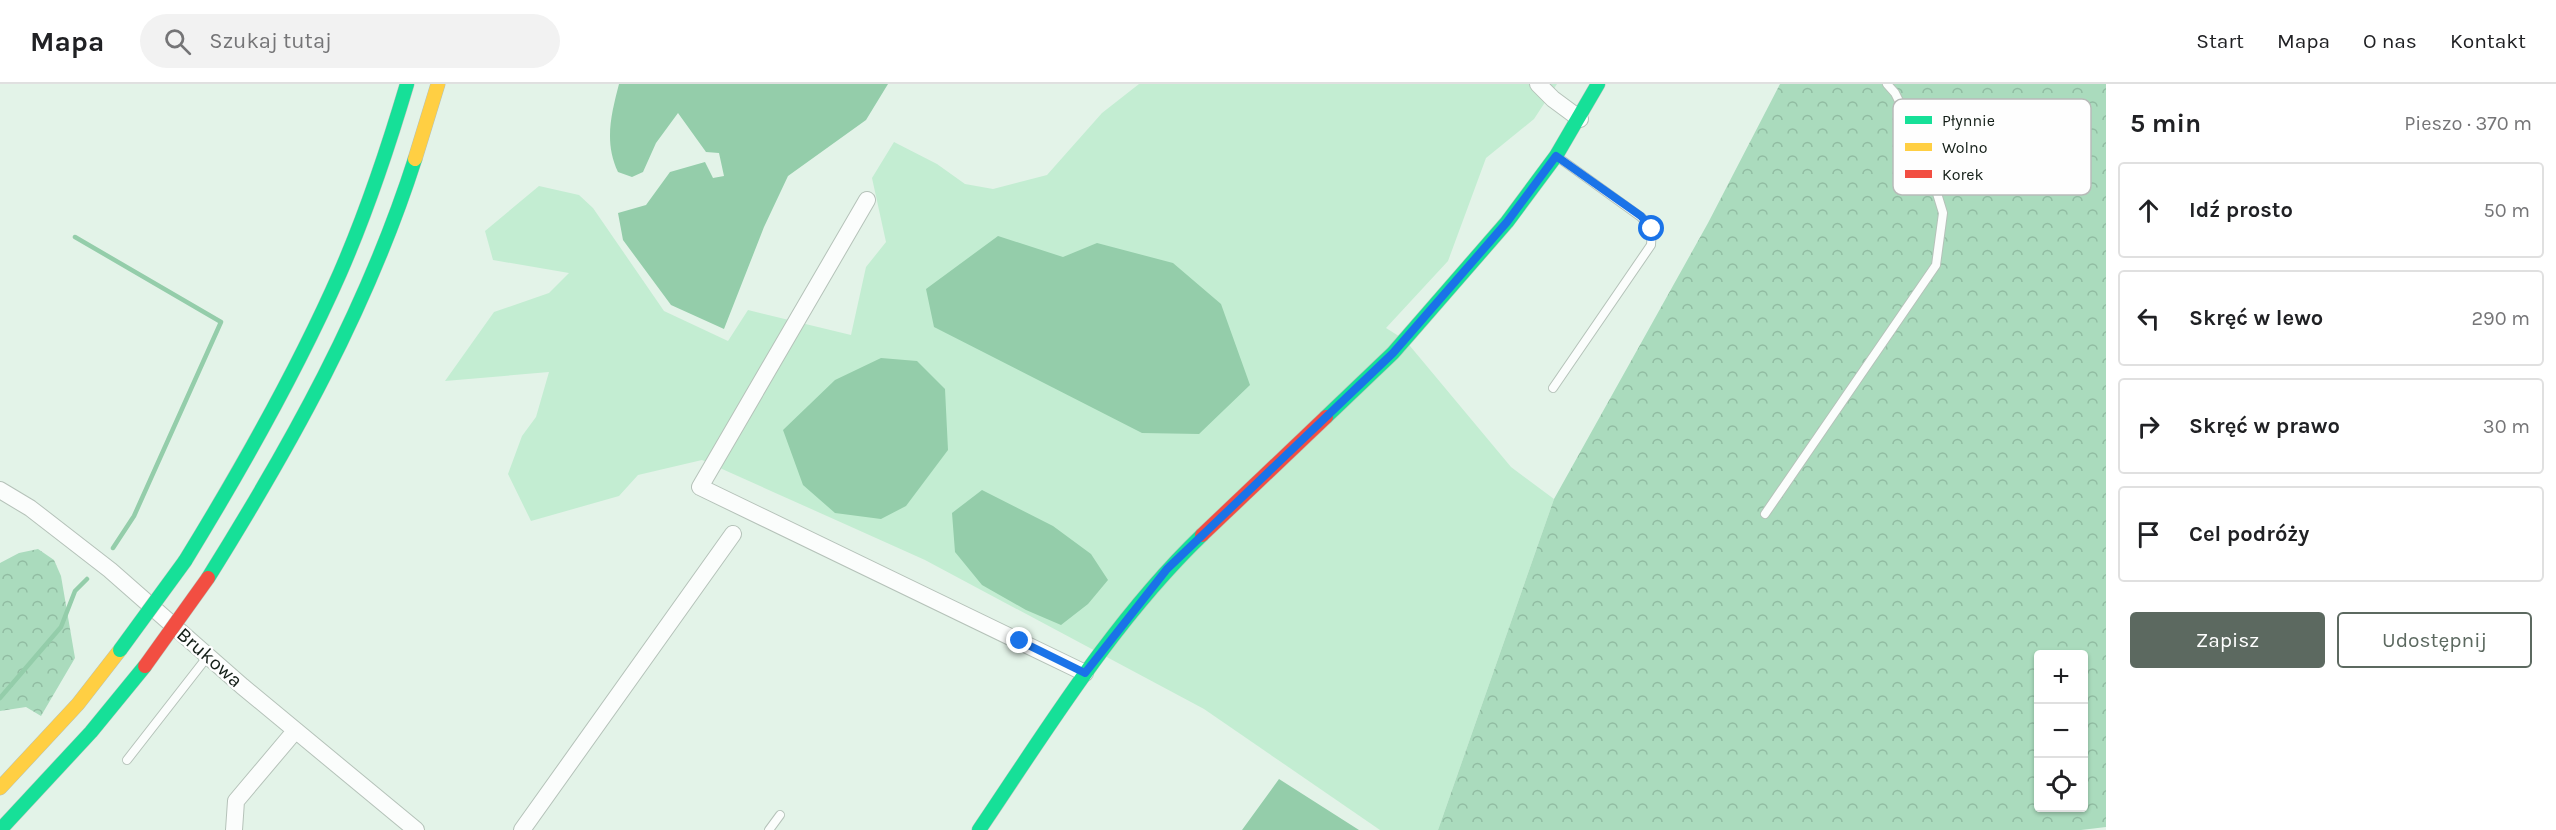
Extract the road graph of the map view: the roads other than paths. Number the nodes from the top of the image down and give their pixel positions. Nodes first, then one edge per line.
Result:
1 (407, 84) edge
2 (438, 84) edge
3 (1538, 84) edge
4 (1599, 84) edge
5 (1887, 84) edge
6 (1898, 99) edge
7 (1580, 119) junction
8 (1556, 156) junction
9 (1937, 195) edge
10 (867, 200) dead end
11 (1553, 388) dead end
12 (0, 490) edge
13 (1765, 514) dead end
14 (733, 534) dead end
15 (208, 656) junction
16 (1085, 673) junction
17 (295, 730) junction
18 (127, 760) dead end
19 (0, 788) edge
20 (780, 814) dead end
21 (0, 830) edge
22 (234, 830) edge
23 (416, 830) edge
24 (522, 830) edge
25 (769, 830) edge
26 (979, 830) edge

1 - 19 main road, bridge
2 - 21 main road, bridge
3 - 7 street
4 - 7 main road
5 - 6 lane
7 - 8 main road
8 - 11 lane
8 - 16 main road
9 - 13 lane
10 - 16 street
12 - 15 street, Brukowa
14 - 24 street
15 - 17 street, Brukowa
15 - 18 lane
16 - 26 main road
17 - 22 street
17 - 23 street, Brukowa
20 - 25 lane

